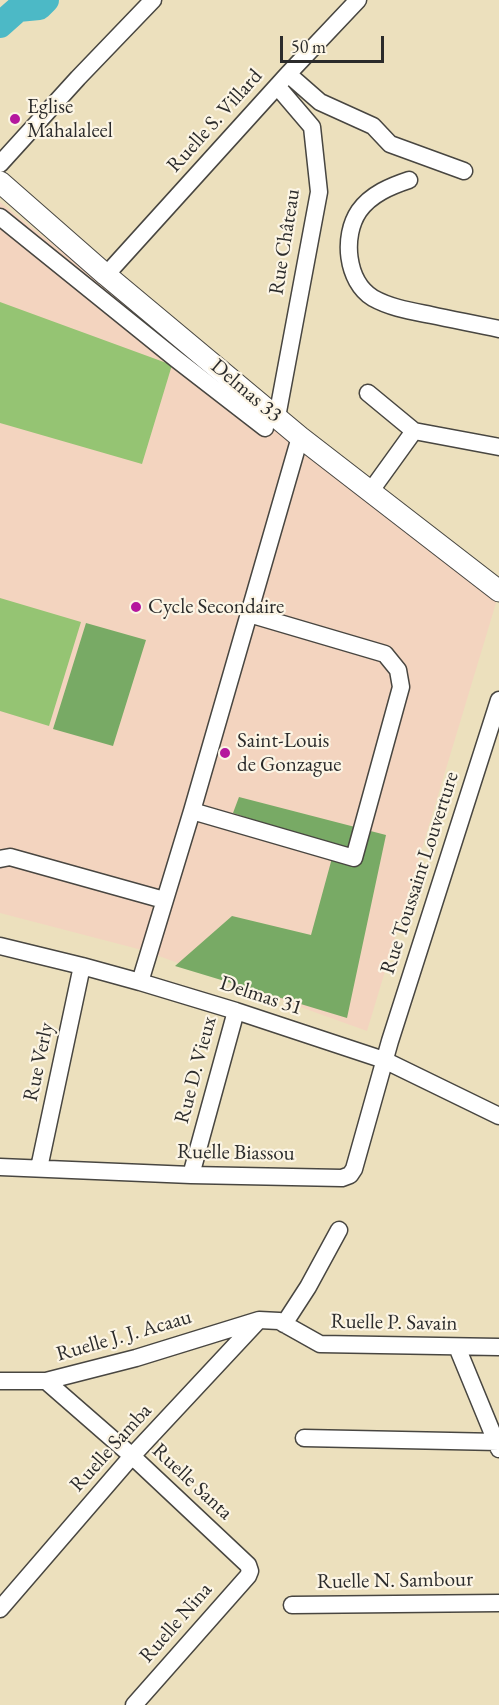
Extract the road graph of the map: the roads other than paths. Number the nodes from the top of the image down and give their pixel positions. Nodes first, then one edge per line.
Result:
1 (153, 0) edge
2 (358, 0) edge
3 (282, 80) junction
4 (0, 164) edge
5 (464, 171) dead end
6 (409, 180) dead end
7 (0, 182) edge
8 (0, 217) edge
9 (106, 275) junction
10 (499, 329) edge
11 (368, 393) dead end
12 (271, 423) junction
13 (414, 431) junction
14 (300, 436) junction
15 (499, 447) edge
16 (370, 492) junction
17 (499, 591) edge
18 (249, 614) junction
19 (499, 700) edge
20 (192, 811) junction
21 (0, 859) edge
22 (164, 900) junction
23 (0, 946) edge
24 (82, 966) junction
25 (141, 976) junction
26 (236, 1011) junction
27 (384, 1060) junction
28 (499, 1116) edge
29 (0, 1167) edge
30 (39, 1168) junction
31 (190, 1175) junction
32 (339, 1230) dead end
33 (259, 1320) junction
34 (284, 1323) junction
35 (457, 1347) junction
36 (499, 1347) edge
37 (0, 1381) edge
38 (46, 1381) junction
39 (304, 1438) dead end
40 (498, 1444) edge
41 (132, 1456) junction
42 (250, 1570) joint
43 (499, 1603) edge
44 (292, 1605) dead end
45 (0, 1609) edge
46 (134, 1705) edge

1 - 4 street
2 - 3 street, Ruelle S. Villard
3 - 5 street
3 - 9 street, Ruelle S. Villard
3 - 12 street, Rue Château
6 - 10 street
7 - 9 main road, Delmas 33
8 - 12 street
9 - 12 main road, Delmas 33
11 - 13 street
12 - 14 main road, Delmas 33
13 - 15 street
13 - 16 street
14 - 16 main road, Delmas 33
14 - 18 street
16 - 17 main road, Delmas 33
18 - 20 street
18 - 20 street
19 - 27 street, Rue Toussaint Louverture
20 - 22 street
21 - 22 street
22 - 25 street
23 - 24 street, Delmas 31
24 - 25 street, Delmas 31
24 - 30 street, Rue Verly
25 - 26 street, Delmas 31
26 - 27 street, Delmas 31
26 - 31 street, Rue D. Vieux
27 - 28 street, Delmas 31
27 - 31 street, Ruelle Biassou
29 - 30 street, Ruelle Biassou
30 - 31 street, Ruelle Biassou
32 - 34 street
33 - 34 street, Ruelle P. Savain
33 - 38 street, Ruelle J. J. Acaau
33 - 41 street, Ruelle Samba
34 - 35 street, Ruelle P. Savain
35 - 36 street, Ruelle P. Savain
35 - 40 street
37 - 38 street, Ruelle J. J. Acaau
38 - 41 street, Ruelle Santa
39 - 40 street
41 - 42 street, Ruelle Santa
41 - 45 street, Ruelle Samba
42 - 46 street, Ruelle Nina
43 - 44 street, Ruelle N. Sambour

